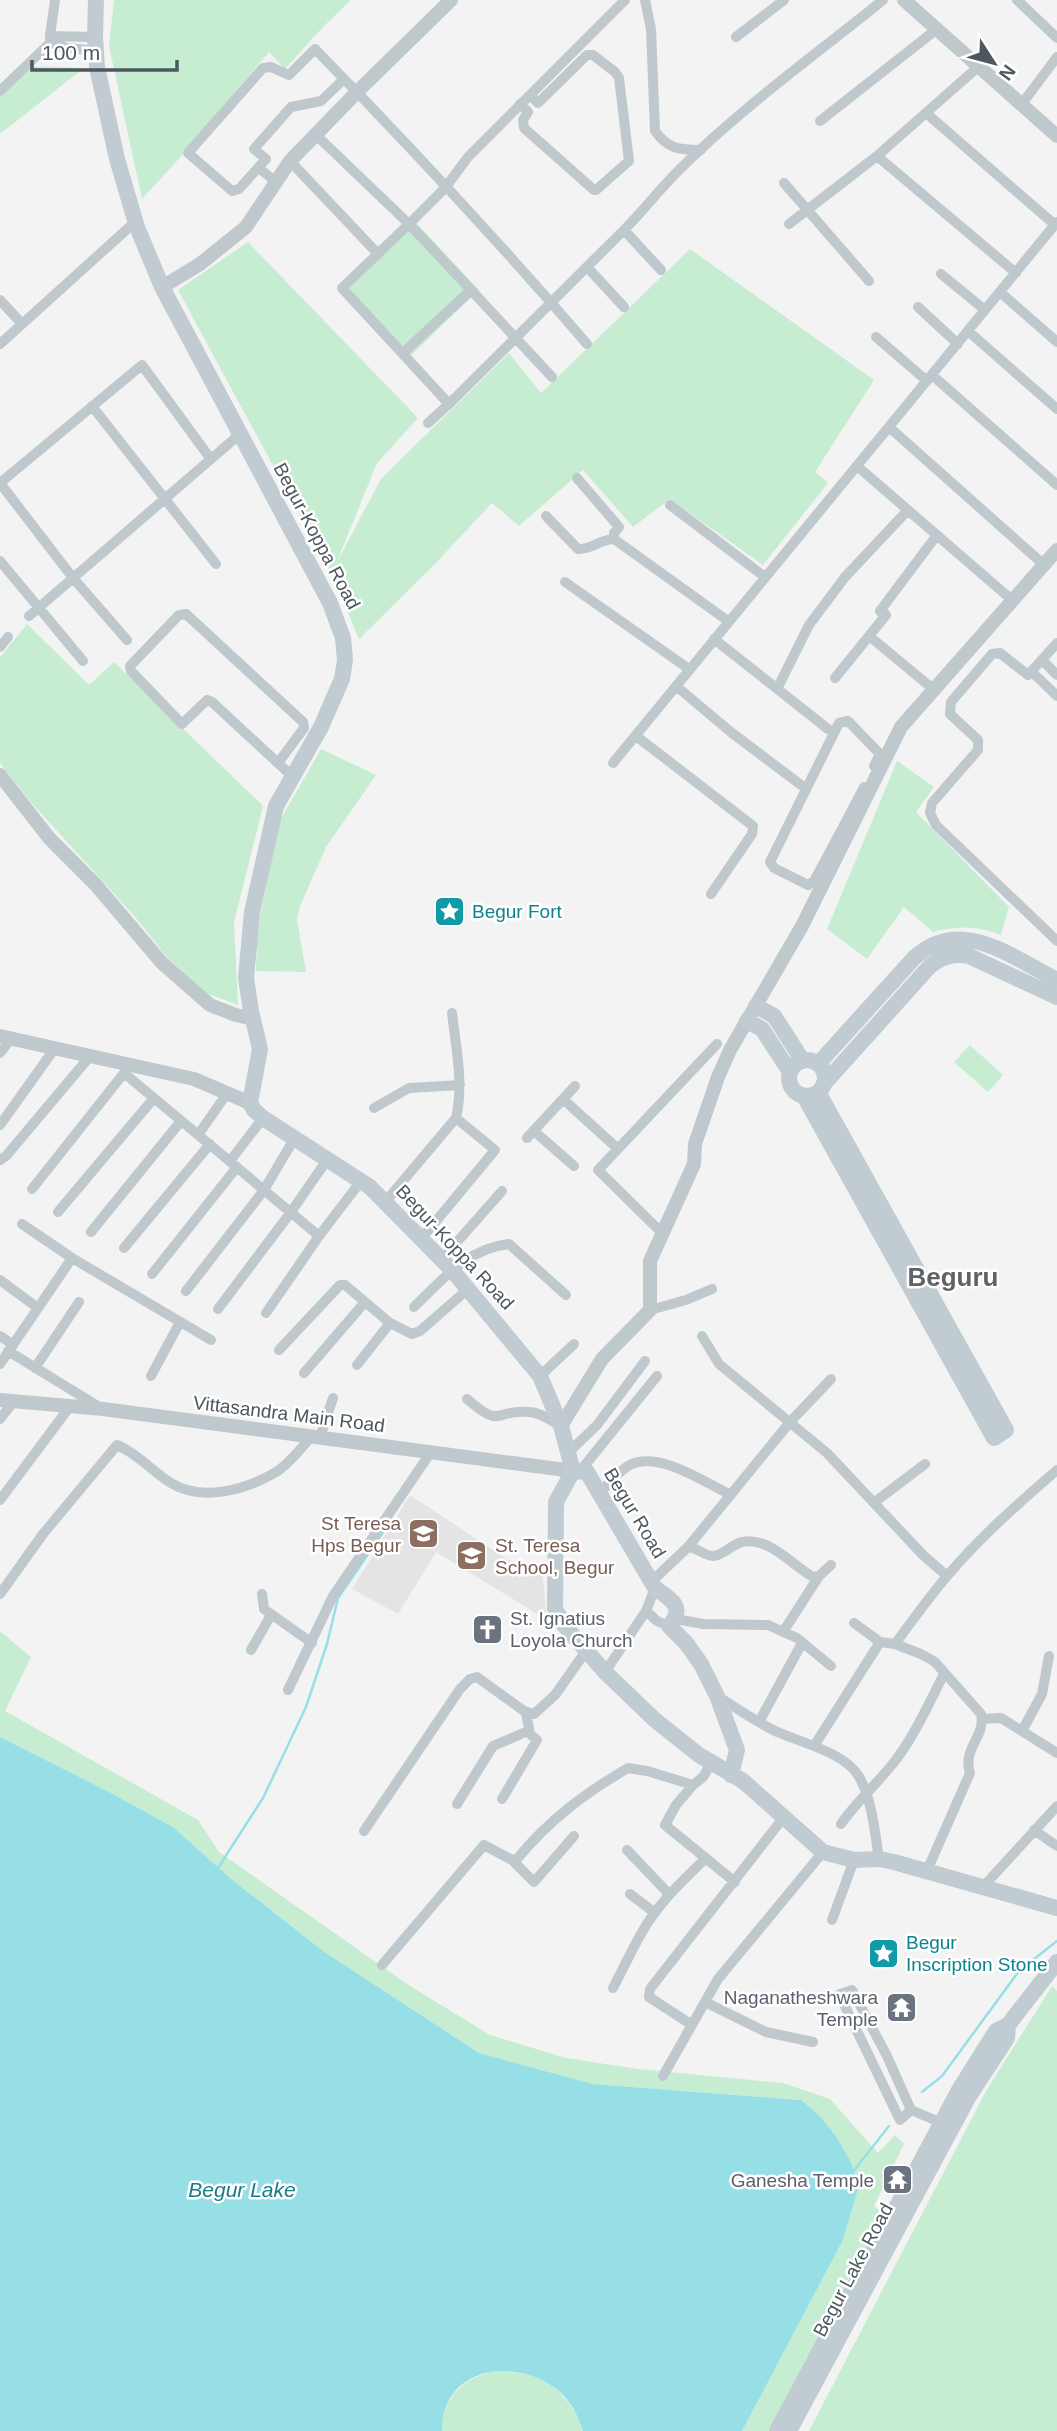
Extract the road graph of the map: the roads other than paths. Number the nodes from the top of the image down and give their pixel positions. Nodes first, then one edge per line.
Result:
1 (55, 0) edge
2 (96, 0) edge
3 (451, 0) edge
4 (625, 0) edge
5 (645, 0) edge
6 (883, 0) edge
7 (904, 0) edge
8 (1017, 0) edge
9 (780, 1) edge
10 (937, 29) junction
11 (736, 37) dead end
12 (1057, 38) edge
13 (50, 39) junction
14 (95, 44) junction
15 (1057, 57) edge
16 (978, 67) junction
17 (344, 79) junction
18 (0, 91) edge
19 (357, 92) junction
20 (534, 99) junction
21 (1021, 105) junction
22 (524, 108) junction
23 (926, 113) junction
24 (820, 121) dead end
25 (316, 134) junction
26 (1057, 136) edge
27 (701, 150) junction
28 (877, 156) junction
29 (290, 161) junction
30 (259, 168) junction
31 (276, 182) junction
32 (784, 183) dead end
33 (445, 187) junction
34 (808, 209) junction
35 (135, 222) junction
36 (409, 224) junction
37 (1056, 224) edge
38 (789, 225) dead end
39 (624, 230) junction
40 (378, 254) junction
41 (587, 267) junction
42 (661, 270) dead end
43 (1016, 273) junction
44 (941, 274) dead end
45 (869, 281) dead end
46 (162, 287) junction
47 (471, 290) junction
48 (1000, 292) junction
49 (0, 300) edge
50 (551, 303) junction
51 (624, 307) dead end
52 (918, 307) dead end
53 (985, 310) junction
54 (22, 324) junction
55 (968, 331) junction
56 (1055, 336) edge
57 (876, 337) dead end
58 (516, 338) junction
59 (0, 344) edge
60 (587, 344) dead end
61 (958, 344) junction
62 (403, 353) junction
63 (552, 377) dead end
64 (929, 378) junction
65 (449, 404) junction
66 (92, 407) junction
67 (1057, 409) edge
68 (428, 422) dead end
69 (889, 427) junction
70 (240, 434) junction
71 (211, 458) junction
72 (857, 466) junction
73 (578, 478) dead end
74 (0, 483) edge
75 (1057, 485) edge
76 (164, 497) junction
77 (670, 505) dead end
78 (908, 510) junction
79 (546, 516) dead end
80 (937, 535) junction
81 (614, 539) junction
82 (1057, 550) edge
83 (0, 561) edge
84 (1043, 564) junction
85 (216, 565) dead end
86 (765, 577) junction
87 (73, 578) junction
88 (565, 582) dead end
89 (1012, 600) junction
90 (39, 608) junction
91 (29, 616) dead end
92 (728, 621) junction
93 (8, 637) dead end
94 (714, 639) junction
95 (127, 640) dead end
96 (874, 640) dead end
97 (1057, 643) edge
98 (0, 647) edge
99 (1042, 660) junction
100 (83, 661) dead end
101 (689, 669) junction
102 (1031, 671) junction
103 (1057, 675) edge
104 (835, 678) dead end
105 (676, 686) junction
106 (777, 689) junction
107 (933, 689) junction
108 (1057, 696) edge
109 (828, 729) dead end
110 (636, 736) junction
111 (278, 763) junction
112 (613, 764) dead end
113 (0, 775) edge
114 (292, 776) junction
115 (801, 785) dead end
116 (846, 828) junction
117 (711, 894) dead end
118 (1057, 941) edge
119 (986, 944) junction
120 (980, 961) junction
121 (1057, 980) edge
122 (1057, 997) edge
123 (756, 1006) junction
124 (452, 1013) dead end
125 (253, 1019) junction
126 (747, 1021) junction
127 (6, 1038) edge
128 (717, 1044) dead end
129 (55, 1048) junction
130 (0, 1053) edge
131 (91, 1055) junction
132 (804, 1066) junction
133 (128, 1068) junction
134 (460, 1085) junction
135 (575, 1086) dead end
136 (815, 1091) junction
137 (228, 1092) junction
138 (154, 1098) junction
139 (563, 1099) junction
140 (250, 1103) junction
141 (374, 1108) dead end
142 (262, 1118) junction
143 (456, 1118) junction
144 (181, 1121) junction
145 (0, 1125) edge
146 (198, 1135) junction
147 (294, 1139) junction
148 (210, 1144) junction
149 (618, 1149) junction
150 (0, 1160) edge
151 (327, 1160) junction
152 (233, 1164) junction
153 (574, 1166) dead end
154 (361, 1181) junction
155 (32, 1189) dead end
156 (264, 1189) junction
157 (502, 1191) dead end
158 (386, 1201) junction
159 (58, 1212) dead end
160 (291, 1212) junction
161 (22, 1224) dead end
162 (91, 1232) dead end
163 (662, 1233) junction
164 (319, 1236) junction
165 (422, 1238) junction
166 (124, 1248) dead end
167 (72, 1258) junction
168 (447, 1265) junction
169 (152, 1274) dead end
170 (0, 1280) edge
171 (468, 1289) junction
172 (712, 1289) dead end
173 (186, 1291) dead end
174 (566, 1295) dead end
175 (79, 1302) dead end
176 (365, 1302) junction
177 (414, 1307) dead end
178 (38, 1308) junction
179 (218, 1309) dead end
180 (650, 1310) junction
181 (266, 1313) dead end
182 (180, 1322) junction
183 (390, 1323) junction
184 (0, 1336) edge
185 (702, 1336) dead end
186 (211, 1340) dead end
187 (574, 1344) dead end
188 (10, 1348) junction
189 (279, 1350) dead end
190 (645, 1362) dead end
191 (0, 1364) edge
192 (357, 1365) dead end
193 (35, 1368) junction
194 (304, 1373) dead end
195 (151, 1376) dead end
196 (540, 1376) junction
197 (657, 1376) dead end
198 (831, 1379) dead end
199 (333, 1398) dead end
200 (467, 1399) dead end
201 (7, 1401) edge
202 (71, 1405) junction
203 (103, 1409) junction
204 (0, 1418) edge
205 (790, 1422) junction
206 (561, 1426) junction
207 (315, 1437) junction
208 (431, 1452) junction
209 (568, 1453) junction
210 (925, 1464) dead end
211 (1057, 1470) edge
212 (577, 1471) junction
213 (600, 1493) junction
214 (731, 1495) junction
215 (0, 1500) edge
216 (874, 1502) junction
217 (688, 1547) junction
218 (831, 1565) dead end
219 (819, 1576) junction
220 (947, 1576) junction
221 (653, 1585) junction
222 (0, 1594) edge
223 (262, 1594) dead end
224 (646, 1611) junction
225 (271, 1615) junction
226 (673, 1622) junction
227 (854, 1623) dead end
228 (783, 1632) junction
229 (880, 1642) junction
230 (312, 1643) junction
231 (802, 1643) junction
232 (895, 1644) junction
233 (251, 1650) dead end
234 (586, 1651) junction
235 (1049, 1656) dead end
236 (831, 1666) dead end
237 (605, 1672) junction
238 (944, 1674) junction
239 (288, 1690) dead end
240 (717, 1696) junction
241 (526, 1713) junction
242 (982, 1719) junction
243 (758, 1722) junction
244 (528, 1731) junction
245 (1022, 1731) junction
246 (814, 1746) junction
247 (1057, 1753) edge
248 (712, 1762) junction
249 (731, 1774) junction
250 (693, 1784) junction
251 (865, 1793) junction
252 (502, 1800) dead end
253 (457, 1804) dead end
254 (1057, 1806) edge
255 (784, 1817) junction
256 (841, 1824) dead end
257 (364, 1830) dead end
258 (1034, 1830) junction
259 (574, 1836) dead end
260 (1057, 1846) edge
261 (626, 1850) dead end
262 (823, 1852) junction
263 (706, 1858) junction
264 (879, 1859) junction
265 (512, 1860) junction
266 (854, 1860) junction
267 (926, 1873) junction
268 (735, 1882) junction
269 (982, 1888) junction
270 (630, 1894) dead end
271 (669, 1894) junction
272 (1057, 1908) edge
273 (654, 1913) junction
274 (832, 1920) dead end
275 (1057, 1962) edge
276 (382, 1965) dead end
277 (613, 1987) dead end
278 (705, 2002) junction
279 (692, 2025) junction
280 (1008, 2025) junction
281 (813, 2042) dead end
282 (663, 2076) dead end
283 (911, 2110) junction
284 (942, 2123) junction
285 (933, 2152) junction
286 (849, 2308) junction
287 (777, 2431) edge
288 (789, 2431) edge

1 - 13 street
2 - 14 main road, Begur-Koppa Road
3 - 19 street
4 - 20 street
5 - 27 street
6 - 27 street
7 - 10 street
8 - 12 street
9 - 11 street
10 - 16 street
10 - 24 street
13 - 14 street
13 - 18 street
14 - 35 main road, Begur-Koppa Road
15 - 21 street
16 - 21 street
16 - 23 street
17 - 19 street
17 - 30 street
17 - 30 street
19 - 25 street
19 - 33 street
20 - 22 street
20 - 22 street
21 - 26 street
22 - 33 street
23 - 28 street
23 - 37 street
25 - 29 street
25 - 36 street
27 - 39 street
28 - 34 street
28 - 43 street
29 - 31 street
29 - 40 street
30 - 31 street
31 - 46 street
32 - 34 street
33 - 36 street
33 - 50 street
34 - 38 street
34 - 45 street
35 - 46 main road, Begur-Koppa Road
35 - 54 street
36 - 40 street
36 - 47 street
37 - 43 street
39 - 41 street
39 - 42 street
40 - 62 street
41 - 50 street
41 - 51 street
43 - 48 street
44 - 53 street
46 - 70 main road, Begur-Koppa Road
47 - 58 street
47 - 62 street
48 - 53 street
48 - 56 street
49 - 54 street
50 - 58 street
50 - 60 street
52 - 61 street
53 - 55 street
54 - 59 street
55 - 61 street
55 - 67 street
57 - 64 street
58 - 63 street
58 - 65 street
61 - 64 street
62 - 65 street
64 - 69 street
64 - 75 street
65 - 68 street
66 - 71 street
66 - 74 street
66 - 76 street
69 - 72 street
69 - 84 street
70 - 71 street
70 - 114 main road, Begur-Koppa Road
71 - 76 street
72 - 78 street
72 - 86 street
73 - 81 street
74 - 87 street
76 - 85 street
76 - 87 street
77 - 86 street
78 - 80 street
78 - 106 street
79 - 81 street
80 - 89 street
80 - 104 street
81 - 92 street
82 - 84 street
83 - 90 street
84 - 89 street
86 - 92 street
87 - 90 street
87 - 95 street
88 - 101 street
89 - 107 street
90 - 91 street
90 - 100 street
92 - 94 street
93 - 98 street
94 - 101 street
94 - 106 street
96 - 107 street
97 - 99 street
99 - 102 street
99 - 103 street
101 - 105 street
102 - 108 street
102 - 118 street
105 - 110 street
105 - 115 street
106 - 109 street
107 - 116 street
110 - 112 street
110 - 117 street
111 - 111 street
111 - 114 street
113 - 125 street
114 - 125 main road, Begur-Koppa Road
116 - 116 street
116 - 123 street
119 - 120 main road
119 - 121 main road
119 - 132 main road
120 - 122 main road
120 - 136 main road
123 - 126 street
123 - 132 main road
124 - 134 street
125 - 140 main road, Begur-Koppa Road
126 - 132 main road
126 - 163 street
127 - 129 street
127 - 130 street
128 - 149 street
129 - 131 street
129 - 145 street
131 - 133 street
131 - 150 street
132 - 136 main road
132 - 136 main road
133 - 137 street
133 - 138 street
133 - 155 street
134 - 141 street
134 - 143 street
135 - 139 street
136 - 136 main road
137 - 140 street
137 - 146 street
138 - 144 street
138 - 159 street
139 - 149 street
139 - 153 street
140 - 142 main road, Begur-Koppa Road
142 - 147 main road, Begur-Koppa Road
142 - 152 street
143 - 158 street
143 - 165 street
144 - 146 street
144 - 162 street
146 - 148 street
147 - 151 main road, Begur-Koppa Road
147 - 156 street
148 - 152 street
148 - 166 street
149 - 163 street
151 - 154 main road, Begur-Koppa Road
151 - 160 street
152 - 156 street
152 - 169 street
154 - 158 main road, Begur-Koppa Road
154 - 164 street
156 - 160 street
156 - 173 street
157 - 168 street
158 - 165 main road, Begur-Koppa Road
160 - 164 street
160 - 179 street
161 - 167 street
163 - 180 street
164 - 181 street
165 - 168 main road, Begur-Koppa Road
167 - 178 street
167 - 182 street
168 - 171 main road, Begur-Koppa Road
168 - 174 street
168 - 177 street
170 - 178 street
171 - 183 street
171 - 196 main road, Begur-Koppa Road
172 - 180 street
175 - 193 street
176 - 183 street
176 - 189 street
176 - 194 street
178 - 188 street
180 - 206 street
182 - 186 street
182 - 195 street
183 - 192 street
184 - 188 street
185 - 205 street
187 - 196 street
188 - 191 street
188 - 193 street
190 - 209 street
193 - 203 street
196 - 206 main road, Begur-Koppa Road
197 - 212 street
198 - 205 street
199 - 207 street
200 - 206 street
201 - 202 street, Vittasandra Main Road
201 - 204 street
202 - 203 street, Vittasandra Main Road
202 - 215 street
203 - 207 street, Vittasandra Main Road
205 - 214 street
205 - 216 street
206 - 209 main road, Begur-Koppa Road
207 - 208 street, Vittasandra Main Road
207 - 222 street
208 - 212 street, Vittasandra Main Road
208 - 230 street
209 - 212 main road, Begur-Koppa Road
210 - 216 street
211 - 220 street
212 - 213 main road, Begur Road
212 - 234 main road, Begur Road
213 - 214 street
213 - 221 main road, Begur Road
214 - 217 street
216 - 220 street
217 - 219 street
217 - 221 street
218 - 219 street
219 - 228 street
220 - 232 street
221 - 224 street
221 - 226 main road, Begur Road
223 - 225 street
224 - 226 street
224 - 237 street
225 - 230 street
225 - 233 street
226 - 228 street
226 - 240 main road, Begur Road
227 - 229 street
228 - 231 street
229 - 232 street
229 - 246 street
230 - 239 street
231 - 236 street
231 - 243 street
232 - 238 street
234 - 237 main road, Begur Road
234 - 241 street
235 - 245 street
237 - 248 main road, Begur Road
238 - 242 street
238 - 251 street
240 - 243 street
240 - 249 main road, Begur Road
241 - 244 street
241 - 257 street
242 - 245 street
242 - 267 street
243 - 246 street
244 - 252 street
244 - 253 street
245 - 247 street
246 - 251 street
248 - 249 main road, Begur Road
248 - 250 street
249 - 255 main road, Begur Road
250 - 263 street
250 - 265 street
251 - 256 street
251 - 264 street
254 - 258 street
255 - 262 main road, Begur Road
255 - 268 street
258 - 260 street
258 - 269 street
259 - 265 street
261 - 271 street
262 - 266 main road, Begur Road
262 - 278 street
263 - 268 street
263 - 271 street
264 - 266 main road, Begur Road
264 - 267 main road, Begur Road
265 - 276 street
266 - 274 street
267 - 269 main road, Begur Road
268 - 279 street
269 - 272 main road, Begur Road
270 - 273 street
271 - 273 street
273 - 277 street
275 - 280 main road
278 - 279 street
278 - 281 street
279 - 282 street
280 - 284 main road, Begur Lake Road
280 - 285 main road, Begur Lake Road
283 - 283 street
283 - 284 street
284 - 285 main road, Begur Lake Road
285 - 286 main road, Begur Lake Road
286 - 287 main road, Begur Lake Road
286 - 288 main road, Begur Lake Road

